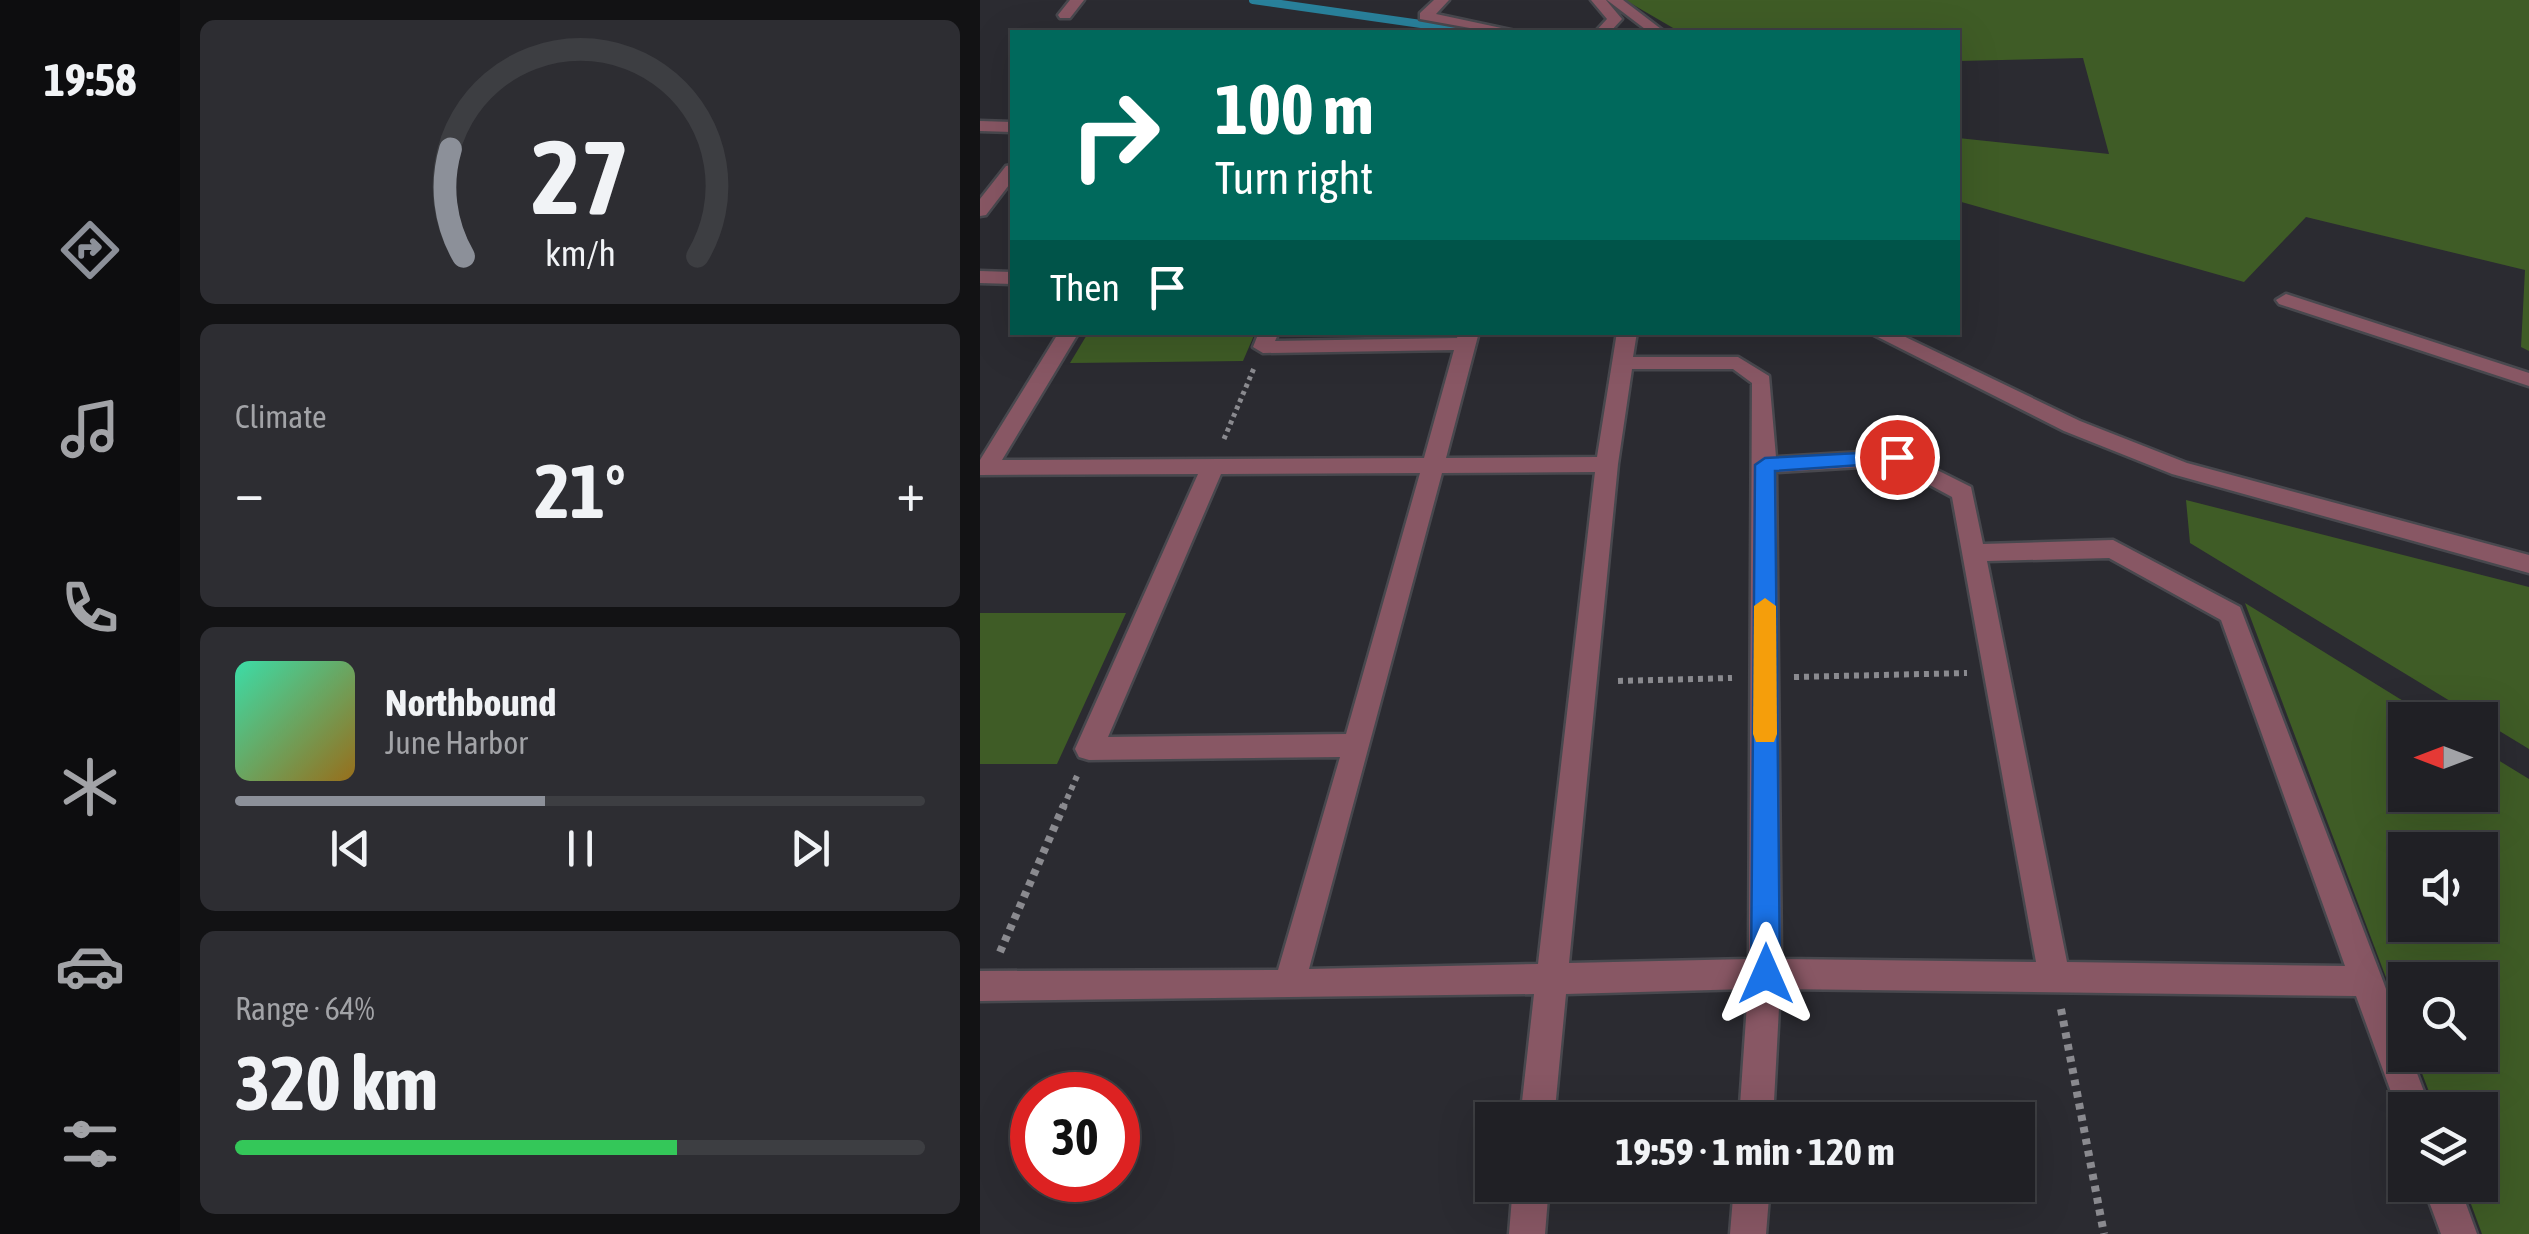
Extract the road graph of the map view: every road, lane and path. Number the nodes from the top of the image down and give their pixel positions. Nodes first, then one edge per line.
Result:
1 (1077, 0) edge
2 (1442, 0) edge
3 (1598, 0) edge
4 (1614, 0) edge
5 (1065, 15) dead end
6 (1502, 30) edge
7 (1604, 30) edge
8 (1655, 30) edge
9 (980, 126) edge
10 (1010, 127) edge
11 (1006, 188) edge
12 (980, 211) edge
13 (980, 277) edge
14 (1010, 278) edge
15 (2286, 300) dead end
16 (1067, 335) edge
17 (1627, 335) edge
18 (1884, 335) edge
19 (1468, 338) edge
20 (1266, 340) edge
21 (1625, 363) junction
22 (2529, 380) edge
23 (1434, 464) junction
24 (1608, 464) junction
25 (1765, 465) junction
26 (983, 468) edge
27 (1212, 468) junction
28 (1973, 553) junction
29 (2529, 564) edge
30 (1996, 672) junction
31 (1765, 678) junction
32 (1618, 681) dead end
33 (1358, 745) junction
34 (1089, 749) junction
35 (1766, 974) junction
36 (1550, 980) junction
37 (2055, 980) junction
38 (2367, 981) junction
39 (1289, 985) junction
40 (983, 986) edge
41 (2407, 1092) edge
42 (1539, 1102) edge
43 (1757, 1102) edge
44 (1529, 1202) edge
45 (1751, 1202) edge
46 (2447, 1202) edge
47 (1526, 1234) edge
48 (1748, 1234) edge
49 (2104, 1234) edge
50 (2459, 1234) edge

1 - 5 street
2 - 6 street
3 - 7 street
4 - 8 street
9 - 10 street
11 - 12 street
13 - 14 street
15 - 22 street
16 - 26 street
17 - 21 street
18 - 29 street
19 - 20 street
19 - 23 street
20 - 27 path
21 - 24 street
21 - 25 street
23 - 24 street
23 - 27 street
23 - 33 street
24 - 36 street
25 - 28 street
25 - 31 street
26 - 27 street
27 - 34 street
28 - 30 street
28 - 38 street
30 - 31 path
30 - 37 street
31 - 32 path
31 - 35 street
33 - 34 street
33 - 39 street
34 - 40 path
35 - 36 street
35 - 37 street
35 - 43 street
36 - 39 street
36 - 42 street
37 - 38 street
37 - 49 path
38 - 41 street
39 - 40 street
44 - 47 street
45 - 48 street
46 - 50 street

